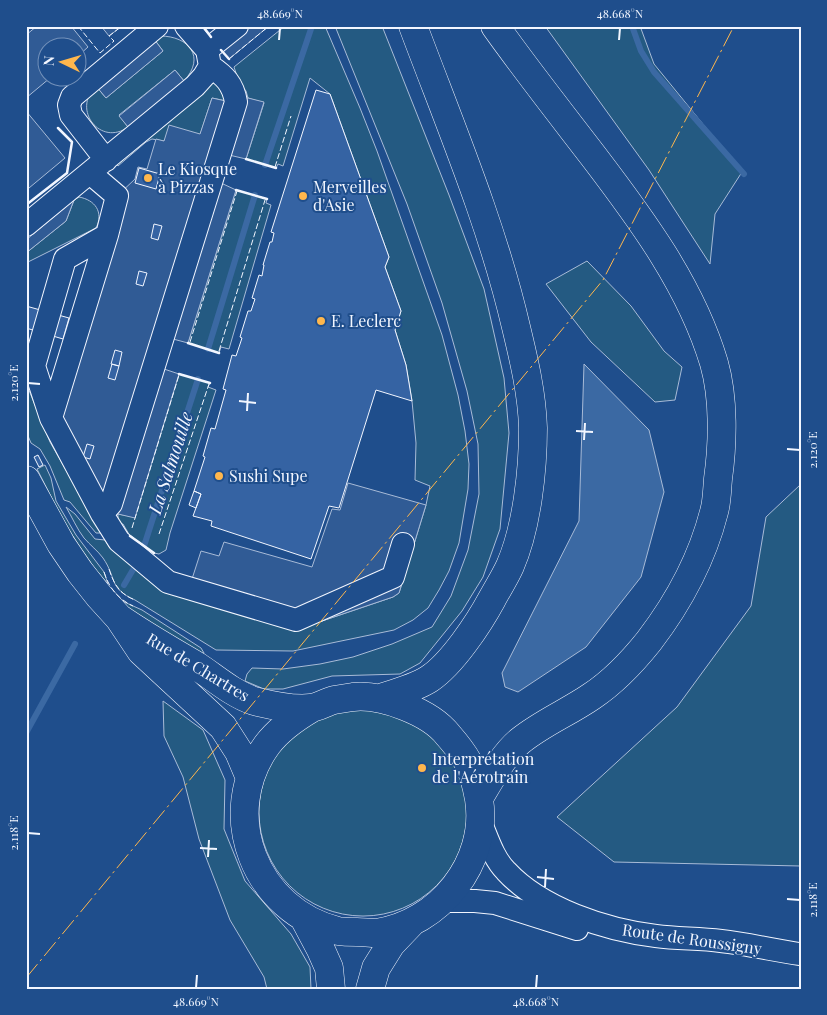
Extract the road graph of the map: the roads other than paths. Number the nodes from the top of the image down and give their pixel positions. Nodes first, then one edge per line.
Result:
1 (157, 26) edge
2 (186, 26) edge
3 (237, 26) edge
4 (413, 26) edge
5 (495, 26) edge
6 (209, 58) junction
7 (98, 166) junction
8 (26, 225) edge
9 (107, 235) junction
10 (51, 418) junction
11 (26, 480) edge
12 (102, 514) junction
13 (403, 544) dead end
14 (119, 618) junction
15 (380, 698) junction
16 (312, 708) junction
17 (250, 778) junction
18 (480, 809) junction
19 (443, 902) junction
20 (304, 918) junction
21 (411, 923) junction
22 (800, 955) edge
23 (331, 989) edge
24 (370, 989) edge

1 - 7 street
2 - 6 street
3 - 6 street
4 - 15 main road
5 - 18 main road
6 - 7 street
6 - 12 street
7 - 8 street
7 - 9 street
9 - 10 street
9 - 10 street
10 - 12 street
11 - 14 main road, Rue de Chartres
12 - 13 street
14 - 16 main road, Rue de Chartres
14 - 17 main road, Rue de Chartres
15 - 16 main road
15 - 18 main road
16 - 17 main road
17 - 20 main road
18 - 19 main road
18 - 22 street, Route de Roussigny
19 - 21 main road
19 - 22 street, Route de Roussigny
20 - 21 main road
20 - 23 main road
21 - 24 main road

